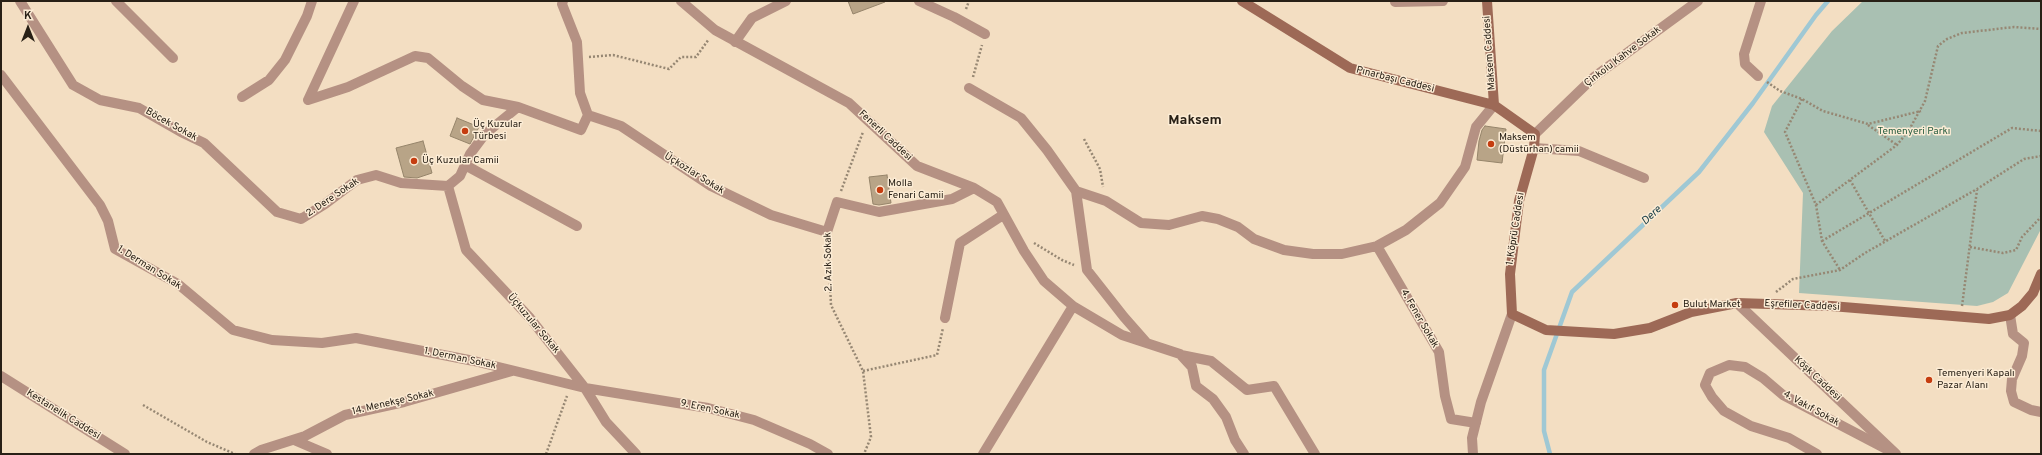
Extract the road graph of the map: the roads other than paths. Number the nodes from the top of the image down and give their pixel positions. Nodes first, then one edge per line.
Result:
1 (20, 1) edge
2 (116, 1) edge
3 (312, 1) edge
4 (354, 1) edge
5 (563, 1) edge
6 (681, 1) edge
7 (786, 1) edge
8 (919, 1) edge
9 (1443, 1) edge
10 (1487, 1) edge
11 (1698, 1) edge
12 (1761, 1) edge
13 (1246, 2) edge
14 (1395, 2) dead end
15 (985, 34) road end
16 (735, 42) junction
17 (173, 58) dead end
18 (1, 75) edge
19 (1758, 76) dead end
20 (970, 88) road end
21 (242, 97) dead end
22 (1494, 105) junction
23 (518, 107) junction
24 (588, 115) junction
25 (1535, 134) junction
26 (204, 143) joint
27 (1534, 148) junction
28 (465, 165) junction
29 (1644, 178) dead end
30 (448, 186) junction
31 (974, 188) junction
32 (1076, 190) junction
33 (1004, 215) junction
34 (578, 226) dead end
35 (827, 232) joint
36 (1377, 246) junction
37 (2041, 274) edge
38 (1737, 304) junction
39 (1072, 306) junction
40 (1512, 314) junction
41 (2010, 315) junction
42 (945, 318) road end
43 (1146, 342) junction
44 (1181, 355) junction
45 (513, 371) junction
46 (1, 376) edge
47 (585, 388) junction
48 (2041, 412) edge
49 (1476, 423) junction
50 (294, 440) junction
51 (125, 454) edge
52 (254, 454) edge
53 (327, 454) edge
54 (636, 454) edge
55 (828, 454) edge
56 (983, 454) edge
57 (1244, 454) edge
58 (1315, 454) edge
59 (1473, 454) edge
60 (1817, 454) edge
61 (1896, 454) edge

1 - 26 street, Böcek Sokak
2 - 17 street
3 - 21 street
4 - 23 street
5 - 24 street
6 - 16 street, Fenerli Caddesi
7 - 16 street
8 - 15 street
9 - 14 street
10 - 22 main road, Maksem Caddesi
11 - 25 street, Çinkolu Kahve Sokak
12 - 19 street
13 - 22 main road, Pınarbaşı Caddesi
16 - 31 street, Fenerli Caddesi
18 - 45 street, 1. Derman Sokak
20 - 32 street
22 - 25 main road
22 - 36 street
23 - 24 street
23 - 28 street
24 - 35 street, Üçkozlar Sokak
25 - 27 main road, 1. Köprü Caddesi
26 - 30 street, 2. Dere Sokak
27 - 29 street
27 - 40 main road, 1. Köprü Caddesi
28 - 30 street
28 - 34 street
30 - 47 street, Üçkuzular Sokak
31 - 33 street, Fenerli Caddesi
31 - 35 street, 2. Azık Sokak
32 - 36 street
32 - 43 street
33 - 39 street, Fenerli Caddesi
33 - 42 street
36 - 49 street, 4. Fener Sokak
37 - 41 main road, Eşrefiler Caddesi
38 - 40 main road, Eşrefiler Caddesi
38 - 41 main road, Eşrefiler Caddesi
38 - 61 street, Köşk Caddesi
39 - 43 street, Fenerli Caddesi
39 - 56 street
40 - 49 street
41 - 48 street
43 - 44 street, Fenerli Caddesi
44 - 57 street
44 - 58 street, Fenerli Caddesi
45 - 47 street, 1. Derman Sokak
45 - 50 street, 14. Menekşe Sokak
46 - 51 street, Kestanelik Caddesi
47 - 54 street, Üçkuzular Sokak
47 - 55 street, 9. Eren Sokak
49 - 59 street
50 - 52 street, 14. Menekşe Sokak
50 - 53 street
60 - 61 street, 4. Vakıf Sokak

